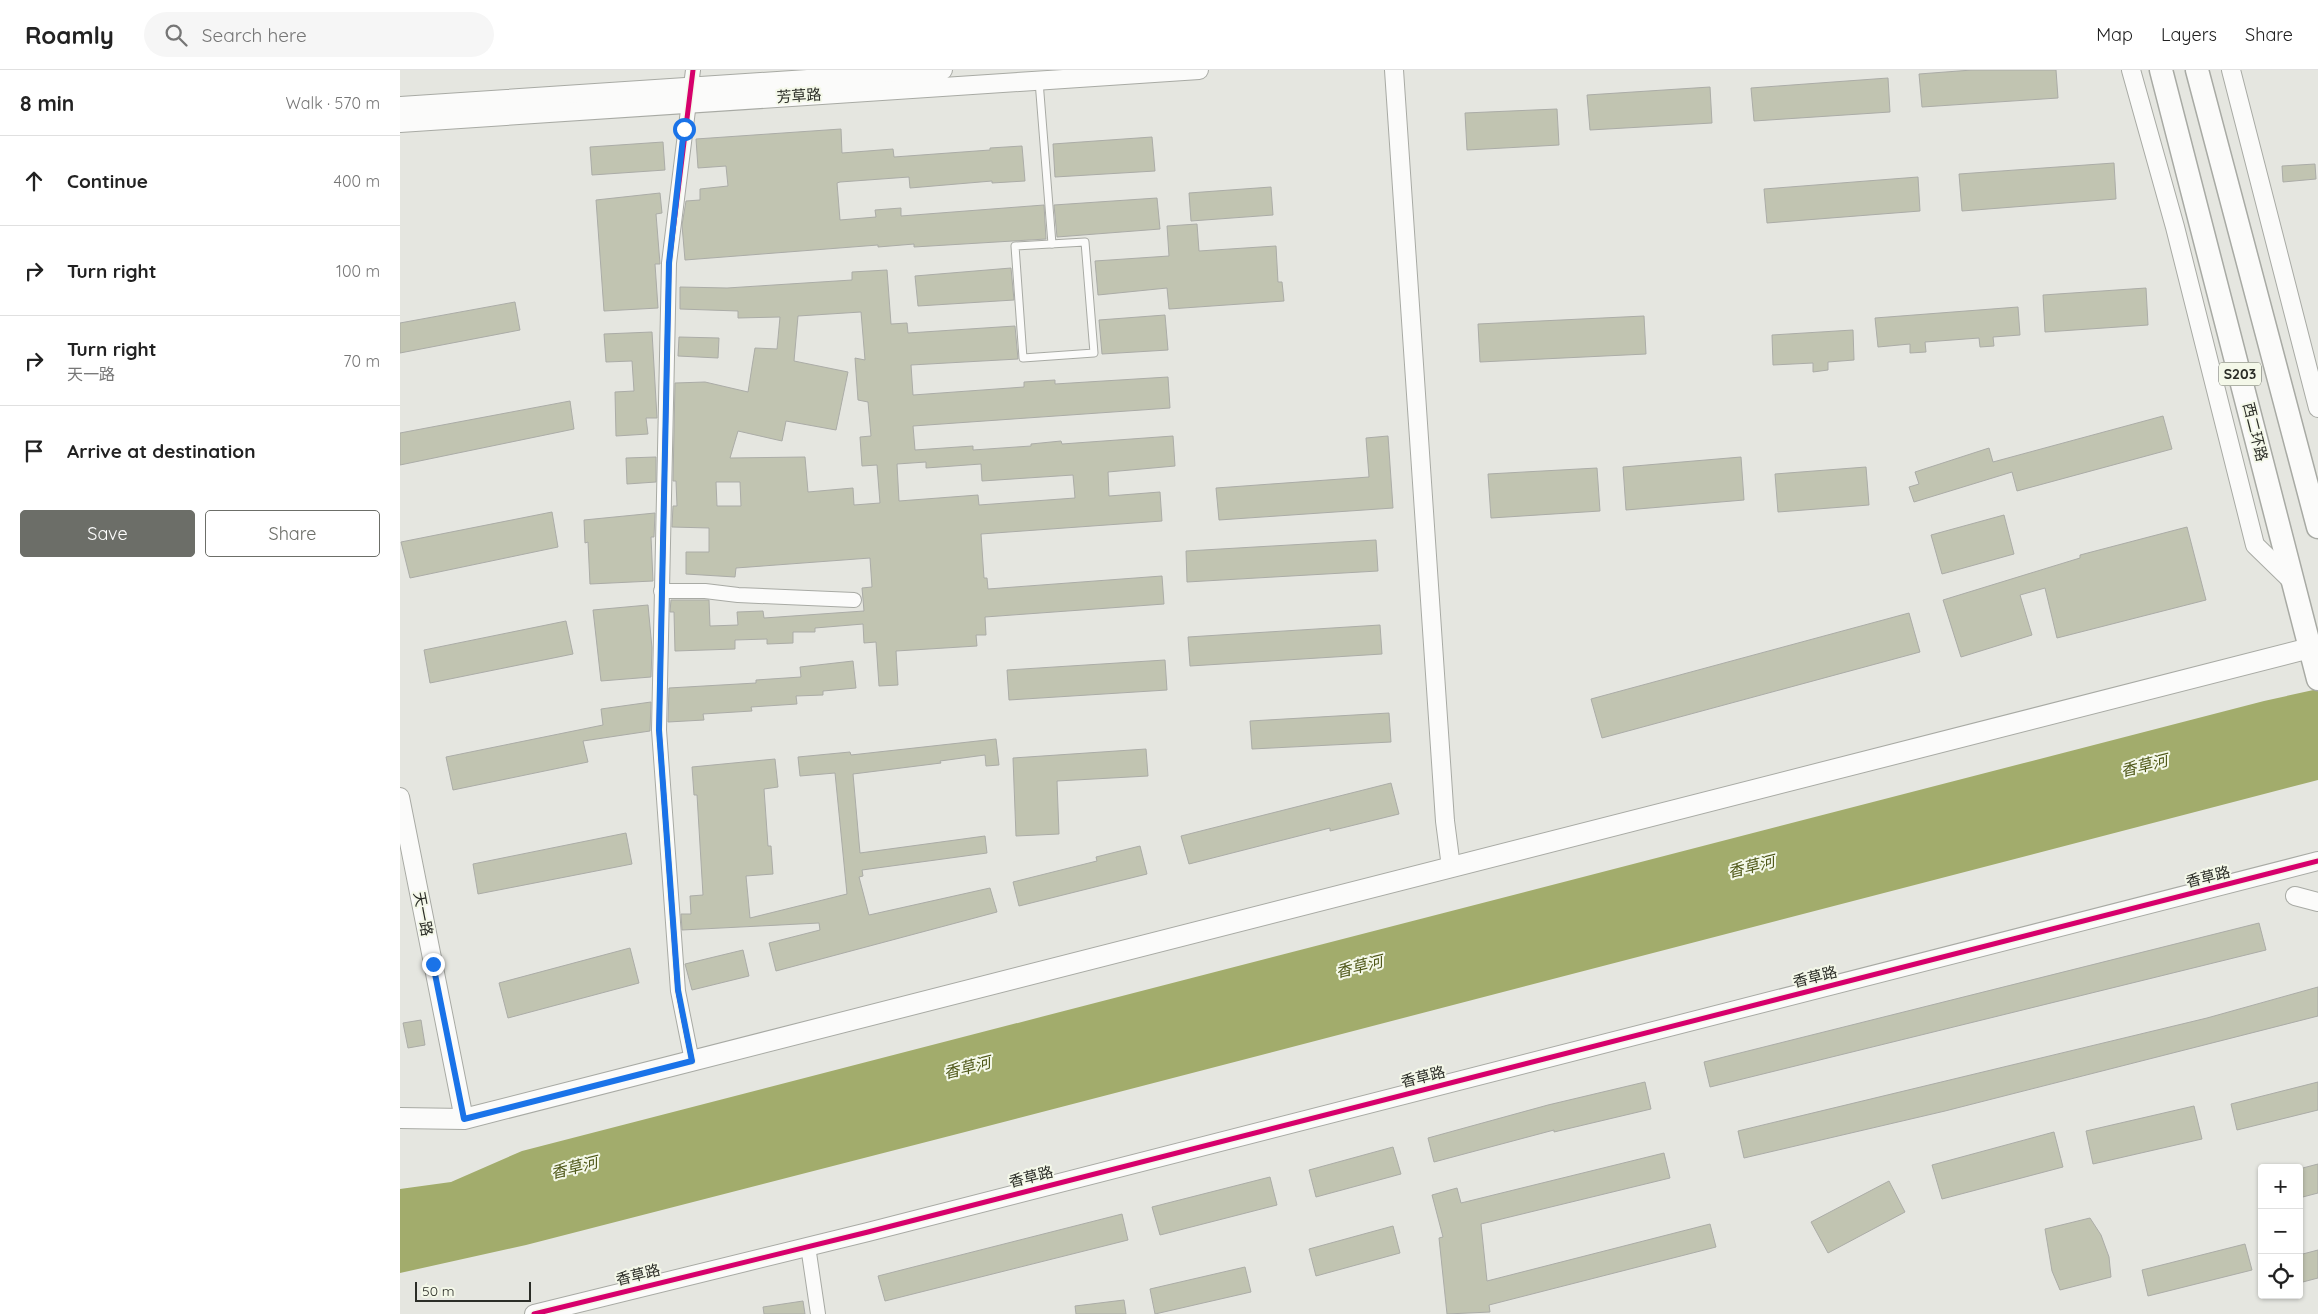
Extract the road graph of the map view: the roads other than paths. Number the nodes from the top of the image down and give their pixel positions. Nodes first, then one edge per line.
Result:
1 (944, 70) edge
2 (1199, 70) edge
3 (1394, 70) edge
4 (2131, 70) edge
5 (2161, 70) edge
6 (2197, 70) edge
7 (2231, 70) edge
8 (874, 72) edge
9 (1039, 80) junction
10 (690, 87) edge
11 (400, 106) edge
12 (400, 123) edge
13 (1052, 244) junction
14 (2318, 408) edge
15 (2318, 527) edge
16 (2293, 582) junction
17 (661, 590) junction
18 (854, 600) dead end
19 (2314, 647) edge
20 (2318, 679) edge
21 (400, 797) edge
22 (2318, 861) edge
23 (1451, 867) junction
24 (2295, 896) dead end
25 (2318, 902) edge
26 (692, 1061) junction
27 (400, 1118) edge
28 (464, 1119) junction
29 (808, 1246) junction
30 (534, 1314) edge
31 (818, 1314) edge

1 - 8 street, 芳草路
2 - 9 street, 芳草路
3 - 23 street
4 - 16 street
5 - 16 main road, 西二环路 / S203
6 - 15 main road, S203
7 - 14 street
8 - 10 street, 芳草路
9 - 10 street, 芳草路
9 - 13 lane
10 - 11 street, 芳草路
10 - 12 street, 芳草路
10 - 17 street
13 - 13 lane
16 - 19 main road, 西二环路 / S203
17 - 18 street
17 - 26 street
19 - 20 main road, 西二环路 / S203
19 - 23 main road
21 - 28 street, 天一路
22 - 29 street, 香草路
23 - 26 main road
24 - 25 street
26 - 28 main road
27 - 28 main road
29 - 30 street, 香草路
29 - 31 street

